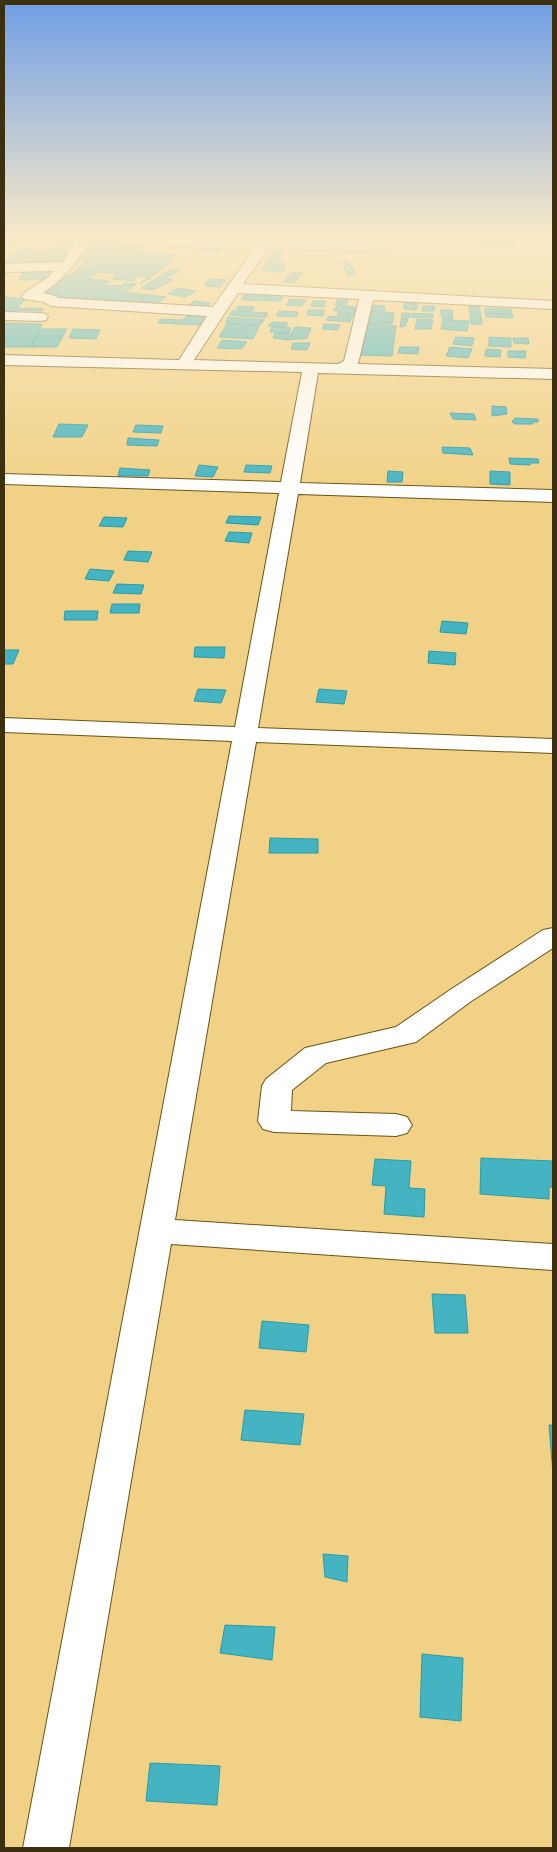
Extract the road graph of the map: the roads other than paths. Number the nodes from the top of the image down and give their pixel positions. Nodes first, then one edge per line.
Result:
1 (210, 323) edge
2 (360, 323) edge
3 (4, 360) edge
4 (183, 365) junction
5 (326, 368) junction
6 (553, 374) edge
7 (4, 479) edge
8 (290, 488) junction
9 (553, 496) edge
10 (4, 725) edge
11 (246, 734) junction
12 (553, 746) edge
13 (553, 936) edge
14 (396, 1125) dead end
15 (157, 1231) junction
16 (553, 1256) edge
17 (46, 1848) edge

1 - 4 street
2 - 5 street
3 - 4 street
4 - 5 street
5 - 6 street
5 - 8 street
7 - 8 street
8 - 9 street
8 - 11 street
10 - 11 street
11 - 12 street
11 - 15 street
13 - 14 street
15 - 16 street
15 - 17 street

